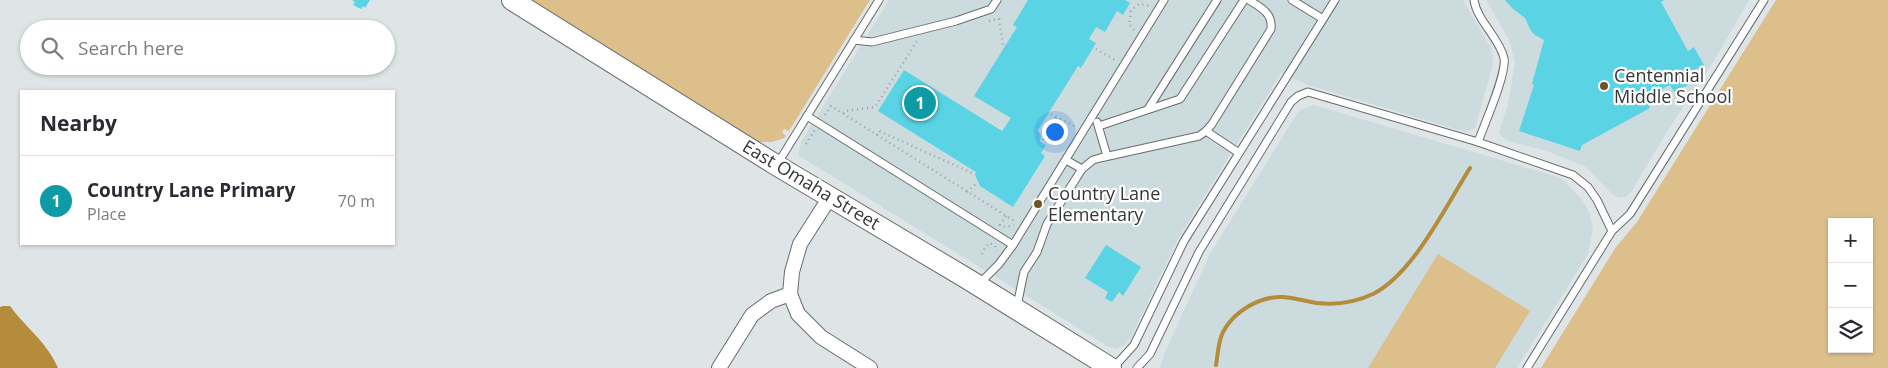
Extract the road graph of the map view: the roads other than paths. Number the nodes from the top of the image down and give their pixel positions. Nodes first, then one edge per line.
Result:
1 (512, 0) edge
2 (879, 0) edge
3 (997, 0) edge
4 (1164, 0) edge
5 (1217, 0) edge
6 (1244, 0) edge
7 (1248, 0) edge
8 (1292, 0) edge
9 (1335, 0) edge
10 (1474, 0) edge
11 (1764, 0) edge
12 (1323, 18) junction
13 (854, 40) junction
14 (1148, 109) junction
15 (1095, 114) junction
16 (807, 116) junction
17 (1098, 126) junction
18 (1206, 131) junction
19 (1478, 142) junction
20 (1239, 153) junction
21 (1107, 156) junction
22 (1066, 160) junction
23 (776, 165) junction
24 (1082, 169) junction
25 (830, 196) junction
26 (1612, 231) junction
27 (1013, 246) junction
28 (978, 286) junction
29 (790, 294) junction
30 (1016, 310) junction
31 (719, 368) edge
32 (870, 368) edge
33 (1112, 368) edge
34 (1137, 368) edge
35 (1527, 368) edge

1 - 23 main road, East Omaha Street
2 - 13 lane
3 - 13 lane
4 - 15 lane
5 - 14 lane
6 - 14 lane
7 - 18 lane
8 - 12 lane
9 - 12 lane
10 - 19 lane
11 - 26 lane
12 - 20 lane
13 - 16 lane
14 - 17 lane
15 - 17 lane
15 - 22 lane
16 - 23 lane
16 - 27 lane
17 - 21 lane
18 - 20 lane
18 - 21 lane
19 - 26 lane
19 - 34 lane
20 - 33 lane
21 - 24 lane
22 - 24 lane
22 - 27 lane
23 - 25 main road, East Omaha Street
24 - 30 lane
25 - 28 main road, East Omaha Street
25 - 29 street
26 - 35 lane
27 - 28 lane
28 - 30 main road, East Omaha Street
29 - 31 street
29 - 32 street
30 - 33 main road, East Omaha Street

